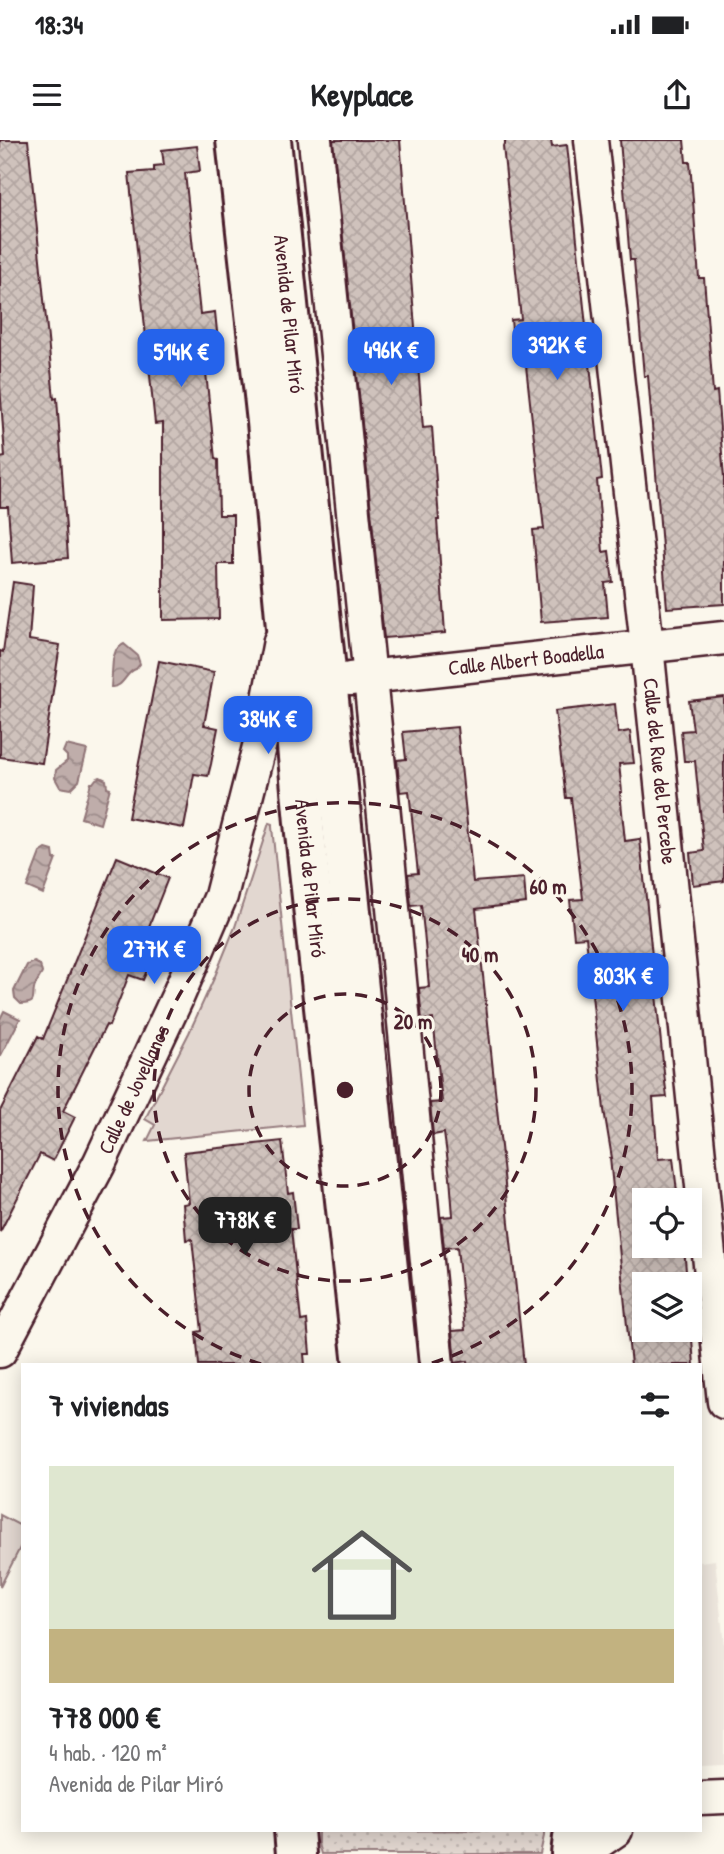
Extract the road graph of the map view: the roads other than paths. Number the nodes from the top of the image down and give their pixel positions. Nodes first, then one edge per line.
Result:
1 (236, 140) edge
2 (271, 140) edge
3 (315, 140) edge
4 (591, 140) edge
5 (285, 612) junction
6 (724, 638) edge
7 (647, 646) junction
8 (370, 677) junction
9 (328, 681) junction
10 (0, 1351) edge
11 (363, 1363) edge
12 (398, 1363) edge
13 (437, 1363) edge
14 (724, 1402) edge
15 (724, 1797) edge
16 (702, 1798) edge
17 (294, 1832) edge
18 (574, 1832) edge
19 (613, 1832) edge
20 (296, 1854) edge
21 (572, 1854) edge
22 (582, 1854) edge

1 - 5 street, Avenida de Pilar Miró
2 - 9 street, Avenida de Pilar Miró
3 - 8 street, Avenida de Pilar Miró
4 - 7 street, Calle del Rue del Percebe
5 - 10 street, Calle de Jovellanos
5 - 11 street, Avenida de Pilar Miró
6 - 7 street, Calle Albert Boadella
7 - 8 street, Calle Albert Boadella
7 - 14 street, Calle del Rue del Percebe
8 - 9 street, Calle Albert Boadella
8 - 13 street, Avenida de Pilar Miró
9 - 12 street, Avenida de Pilar Miró
15 - 16 street
17 - 20 street
18 - 21 street
19 - 22 street

